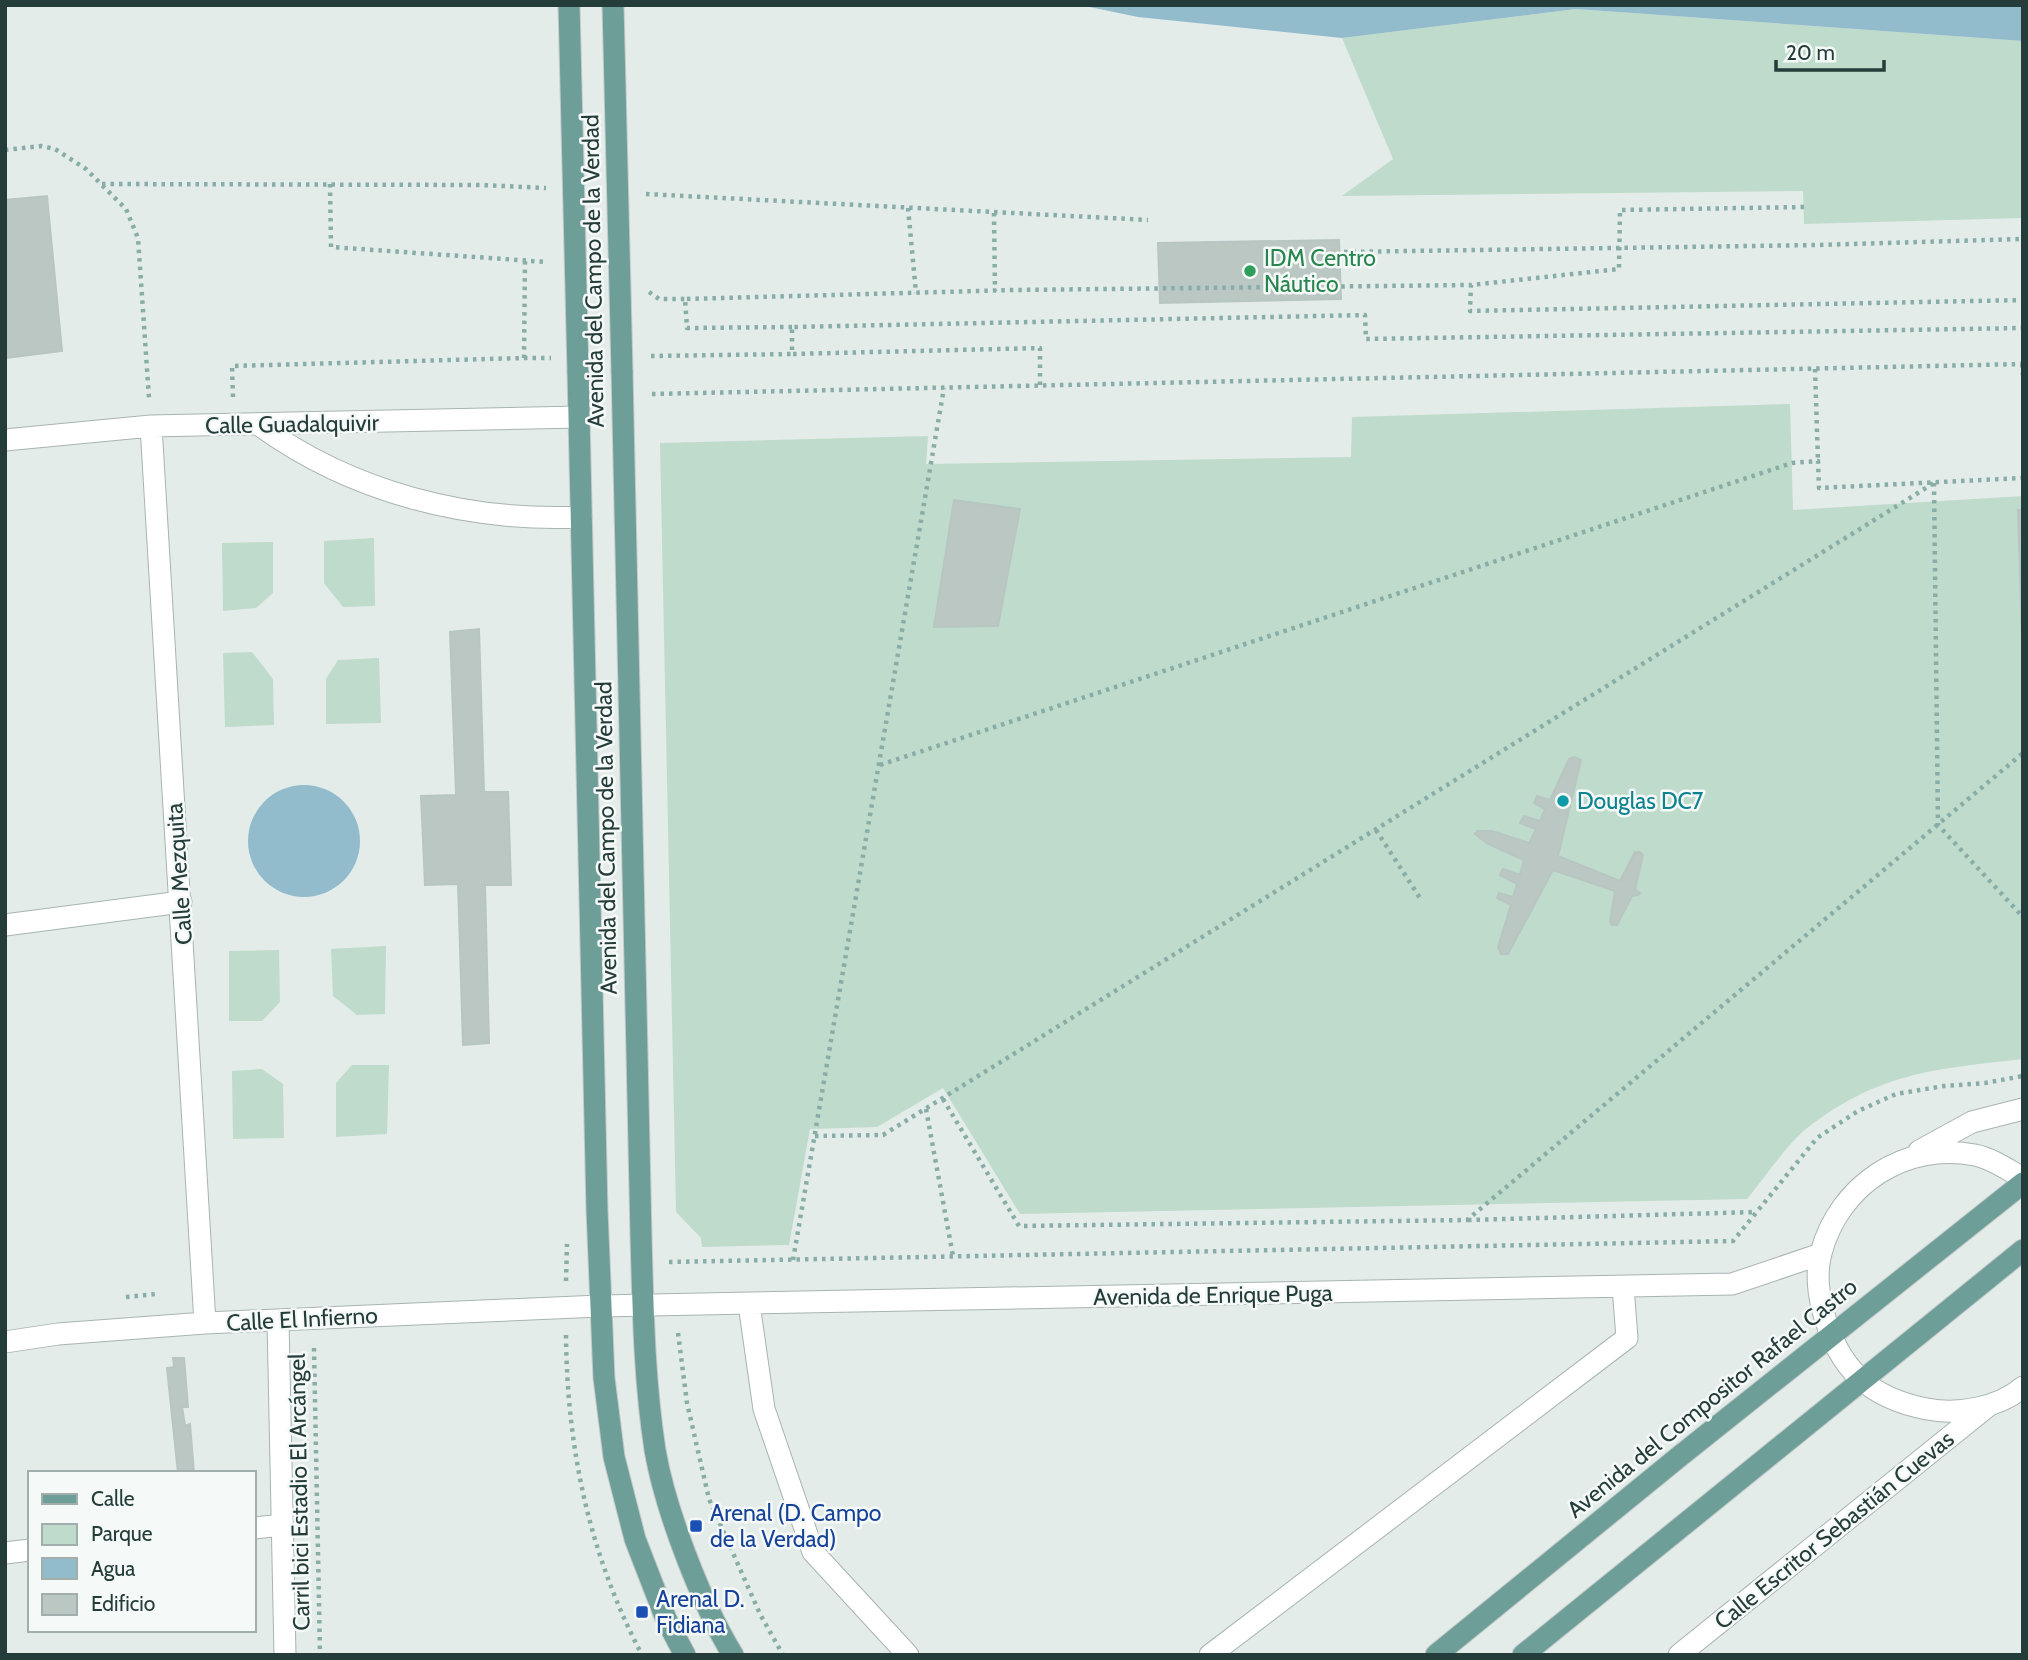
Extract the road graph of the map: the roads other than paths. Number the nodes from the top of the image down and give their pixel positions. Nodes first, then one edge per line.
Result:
1 (569, 5) edge
2 (613, 5) edge
3 (579, 418) junction
4 (259, 425) junction
5 (151, 426) junction
6 (5, 440) edge
7 (581, 517) junction
8 (181, 902) junction
9 (5, 925) edge
10 (2023, 1109) edge
11 (1905, 1159) junction
12 (2023, 1180) edge
13 (2023, 1250) edge
14 (1821, 1254) junction
15 (1623, 1287) junction
16 (749, 1304) junction
17 (600, 1306) junction
18 (642, 1306) junction
19 (278, 1320) junction
20 (205, 1323) junction
21 (1830, 1337) junction
22 (5, 1342) edge
23 (1862, 1382) junction
24 (2023, 1387) edge
25 (1989, 1405) junction
26 (282, 1525) junction
27 (256, 1528) edge
28 (28, 1550) edge
29 (5, 1553) edge
30 (285, 1655) edge
31 (685, 1655) edge
32 (733, 1655) edge
33 (908, 1655) edge
34 (1210, 1655) edge
35 (1436, 1655) edge
36 (1523, 1655) edge
37 (1679, 1655) edge

1 - 3 main road, Avenida del Campo de la Verdad, bridge
2 - 18 main road, Avenida del Campo de la Verdad, bridge
3 - 4 street, Calle Guadalquivir
3 - 7 main road, Avenida del Campo de la Verdad
4 - 5 street, Calle Guadalquivir
4 - 7 street
5 - 6 street, Calle Guadalquivir
5 - 8 street, Calle Mezquita
7 - 17 main road, Avenida del Campo de la Verdad
8 - 9 street
8 - 20 street, Calle Mezquita
10 - 11 street
11 - 12 street
11 - 14 street
12 - 21 main road, Avenida del Compositor Rafael Castro
13 - 23 main road
14 - 15 street, Avenida de Enrique Puga
14 - 21 street
15 - 16 street, Avenida de Enrique Puga
15 - 34 street
16 - 18 street, Avenida de Enrique Puga
16 - 33 street
17 - 18 street, Avenida de Enrique Puga
17 - 19 street, Calle El Infierno
17 - 31 main road, Avenida del Campo de la Verdad
18 - 32 main road, Avenida del Campo de la Verdad
19 - 20 street, Calle El Infierno
19 - 26 street
20 - 22 street, Calle El Infierno
21 - 23 street
21 - 35 main road, Avenida del Compositor Rafael Castro
23 - 25 street
23 - 36 main road
24 - 25 street
25 - 37 street, Calle Escritor Sebastián Cuevas
26 - 27 street
26 - 30 street
28 - 29 street

